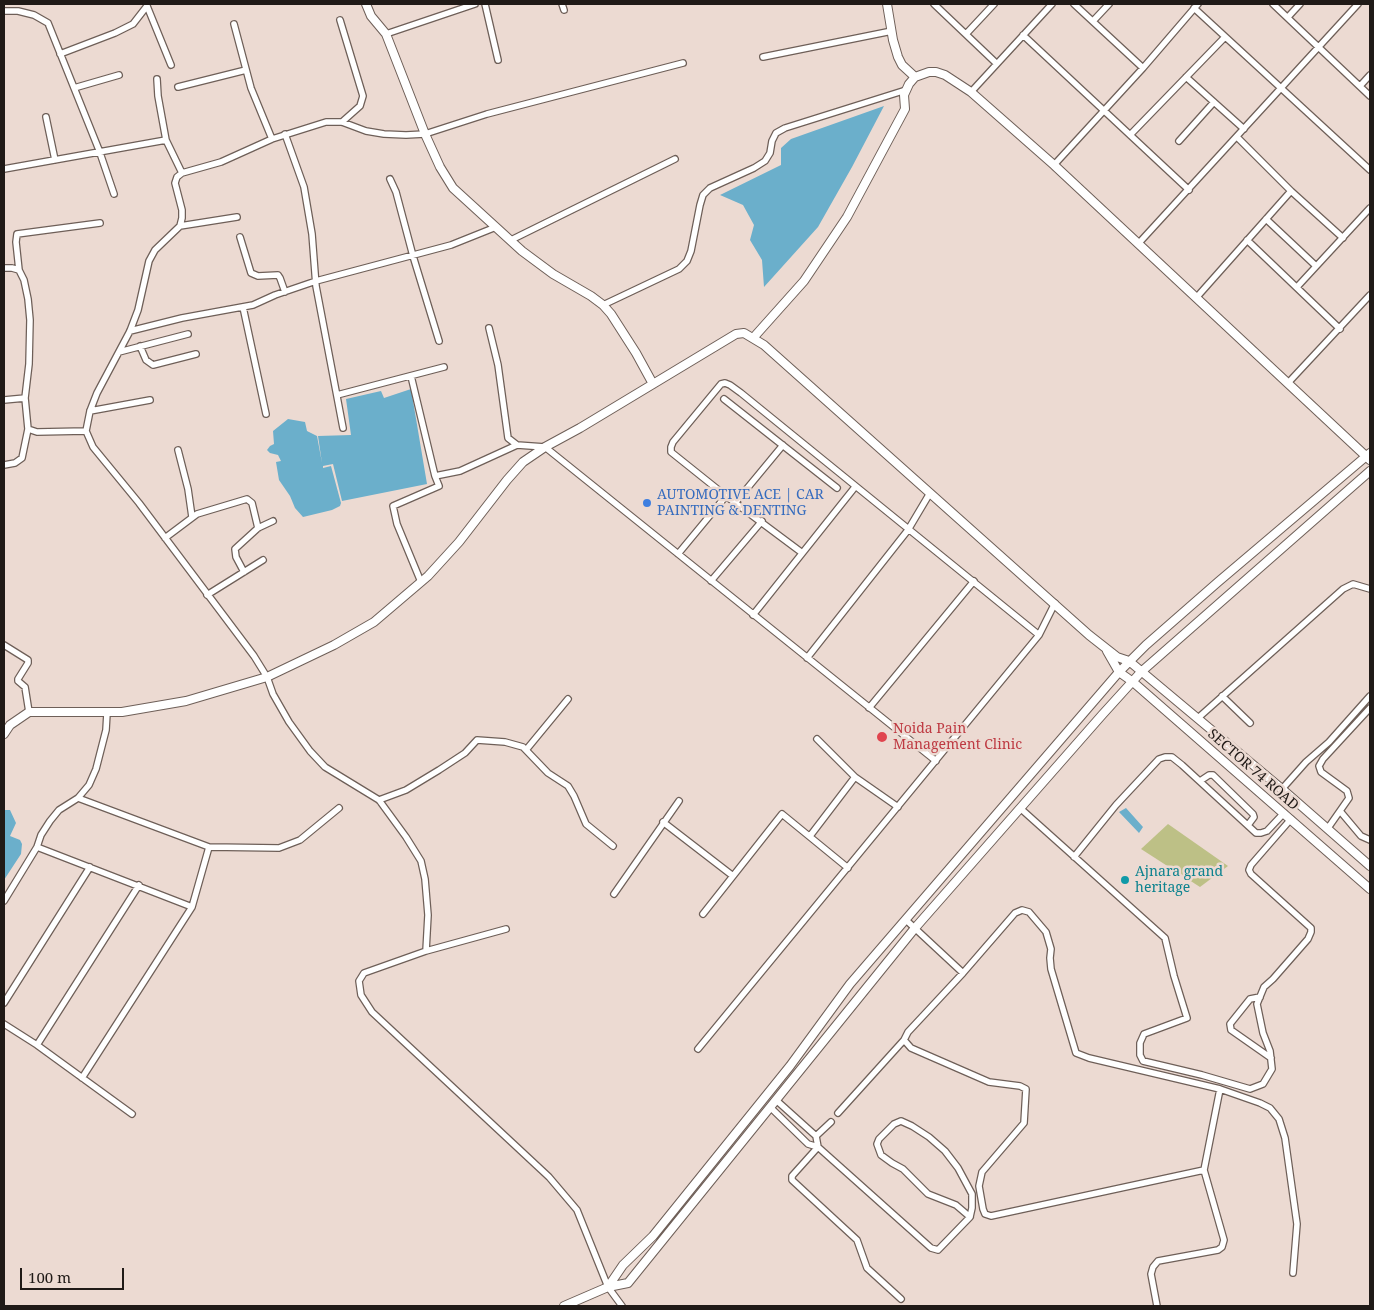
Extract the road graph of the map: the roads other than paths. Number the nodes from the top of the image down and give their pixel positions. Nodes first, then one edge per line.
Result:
1 (149, 4) edge
2 (366, 4) edge
3 (474, 4) edge
4 (484, 4) edge
5 (887, 4) edge
6 (934, 4) edge
7 (994, 4) edge
8 (1052, 4) edge
9 (1074, 4) edge
10 (1108, 4) edge
11 (1273, 4) edge
12 (1300, 4) edge
13 (1358, 4) edge
14 (1196, 6) edge
15 (4, 10) edge
16 (1288, 17) junction
17 (340, 20) dead end
18 (1094, 20) junction
19 (234, 24) dead end
20 (892, 31) junction
21 (386, 34) junction
22 (966, 34) junction
23 (1023, 35) junction
24 (1225, 37) junction
25 (1318, 47) junction
26 (60, 54) junction
27 (763, 57) dead end
28 (498, 60) dead end
29 (683, 63) dead end
30 (996, 63) junction
31 (171, 65) dead end
32 (1143, 68) junction
33 (246, 70) junction
34 (119, 75) dead end
35 (1370, 75) edge
36 (915, 77) junction
37 (1186, 77) junction
38 (157, 79) dead end
39 (1360, 86) junction
40 (178, 87) dead end
41 (74, 88) junction
42 (1281, 89) junction
43 (906, 90) junction
44 (971, 92) junction
45 (1370, 96) edge
46 (1214, 102) junction
47 (1103, 111) junction
48 (46, 117) dead end
49 (342, 122) junction
50 (1244, 129) junction
51 (284, 134) junction
52 (425, 134) junction
53 (1130, 135) junction
54 (1237, 137) junction
55 (272, 139) junction
56 (166, 140) junction
57 (1179, 141) dead end
58 (99, 150) junction
59 (675, 159) dead end
60 (55, 160) junction
61 (1054, 165) junction
62 (4, 168) edge
63 (1370, 170) edge
64 (182, 173) junction
65 (390, 179) dead end
66 (1189, 190) junction
67 (1291, 190) junction
68 (114, 194) dead end
69 (1370, 208) edge
70 (236, 217) dead end
71 (1266, 219) junction
72 (100, 223) dead end
73 (180, 226) junction
74 (496, 227) junction
75 (240, 237) dead end
76 (1343, 238) junction
77 (511, 240) junction
78 (1247, 240) junction
79 (1138, 244) junction
80 (413, 256) junction
81 (1316, 266) junction
82 (4, 268) edge
83 (19, 270) junction
84 (316, 281) junction
85 (1297, 287) junction
86 (285, 292) junction
87 (1370, 294) edge
88 (1196, 298) junction
89 (603, 305) junction
90 (243, 307) junction
91 (489, 328) dead end
92 (1340, 329) junction
93 (130, 331) junction
94 (188, 334) dead end
95 (754, 338) junction
96 (439, 341) dead end
97 (140, 346) junction
98 (119, 352) junction
99 (196, 354) dead end
100 (444, 367) dead end
101 (411, 376) junction
102 (1288, 383) junction
103 (653, 384) junction
104 (337, 395) junction
105 (25, 398) junction
106 (724, 399) dead end
107 (4, 400) edge
108 (150, 400) dead end
109 (90, 411) junction
110 (266, 414) dead end
111 (343, 428) dead end
112 (28, 429) junction
113 (86, 431) junction
114 (789, 433) junction
115 (782, 444) junction
116 (517, 445) junction
117 (545, 447) junction
118 (178, 450) dead end
119 (1369, 456) edge
120 (4, 465) edge
121 (1370, 471) edge
122 (435, 476) junction
123 (855, 487) junction
124 (837, 488) dead end
125 (930, 493) junction
126 (726, 496) junction
127 (735, 503) junction
128 (192, 518) junction
129 (273, 521) dead end
130 (762, 521) junction
131 (258, 528) junction
132 (908, 530) junction
133 (165, 538) junction
134 (801, 552) junction
135 (678, 554) junction
136 (263, 560) dead end
137 (244, 572) junction
138 (711, 581) junction
139 (974, 581) junction
140 (421, 582) junction
141 (1370, 590) edge
142 (207, 595) junction
143 (1055, 603) junction
144 (753, 614) junction
145 (1039, 635) junction
146 (4, 645) edge
147 (1106, 649) junction
148 (807, 658) junction
149 (1129, 661) junction
150 (1118, 672) junction
151 (1141, 672) junction
152 (267, 677) junction
153 (1133, 682) junction
154 (1222, 696) junction
155 (1370, 696) edge
156 (568, 699) dead end
157 (869, 708) junction
158 (1370, 708) edge
159 (28, 712) junction
160 (107, 713) junction
161 (1198, 718) junction
162 (1250, 724) dead end
163 (4, 734) edge
164 (817, 739) dead end
165 (526, 750) junction
166 (936, 761) junction
167 (855, 777) junction
168 (1200, 781) junction
169 (1282, 789) junction
170 (78, 798) junction
171 (379, 800) junction
172 (679, 801) dead end
173 (339, 808) dead end
174 (898, 808) junction
175 (1020, 808) junction
176 (1340, 811) junction
177 (1284, 813) junction
178 (1291, 819) junction
179 (663, 822) junction
180 (1248, 825) junction
181 (1328, 828) junction
182 (1267, 831) junction
183 (810, 836) junction
184 (1275, 838) junction
185 (1370, 840) edge
186 (613, 846) dead end
187 (37, 847) junction
188 (209, 847) junction
189 (1074, 857) junction
190 (1370, 866) edge
191 (90, 867) junction
192 (848, 868) junction
193 (734, 876) junction
194 (139, 886) junction
195 (1370, 889) edge
196 (614, 894) dead end
197 (4, 900) edge
198 (192, 907) junction
199 (703, 914) dead end
200 (906, 920) junction
201 (915, 928) junction
202 (506, 929) dead end
203 (426, 951) junction
204 (963, 973) junction
205 (1260, 997) junction
206 (4, 1003) edge
207 (4, 1024) edge
208 (904, 1040) junction
209 (37, 1045) junction
210 (698, 1049) dead end
211 (1271, 1058) junction
212 (82, 1078) junction
213 (1220, 1089) junction
214 (776, 1100) junction
215 (770, 1107) junction
216 (838, 1113) dead end
217 (132, 1114) dead end
218 (831, 1122) dead end
219 (816, 1136) junction
220 (818, 1147) junction
221 (1204, 1170) junction
222 (970, 1217) junction
223 (1293, 1273) dead end
224 (608, 1287) junction
225 (901, 1299) dead end
226 (564, 1306) edge
227 (622, 1306) edge
228 (1157, 1306) edge

1 - 26 street
1 - 31 street
2 - 21 street
3 - 21 street
4 - 28 street
5 - 20 street
6 - 22 street
7 - 22 street
8 - 23 street
9 - 18 street
10 - 18 street
11 - 16 street
12 - 16 street
13 - 25 street
14 - 24 street
14 - 32 street
15 - 26 street
16 - 25 street
17 - 49 street
18 - 32 street
19 - 33 street
20 - 27 street
20 - 36 street
21 - 52 street
22 - 30 street
23 - 30 street
23 - 47 street
24 - 37 street
24 - 42 street
25 - 39 street
25 - 42 street
26 - 41 street
29 - 52 street
30 - 44 street
32 - 47 street
33 - 40 street
33 - 55 street
34 - 41 street
35 - 39 street
36 - 43 street
36 - 44 street
37 - 46 street
37 - 53 street
38 - 56 street
39 - 45 street
41 - 58 street
42 - 50 street
42 - 63 street
43 - 89 street
43 - 95 street
44 - 61 street
46 - 50 street
46 - 57 street
47 - 53 street
47 - 61 street
48 - 60 street
49 - 51 street
49 - 52 street
50 - 54 street
51 - 55 street
51 - 84 street
52 - 74 street
53 - 66 street
54 - 66 street
54 - 67 street
55 - 64 street
56 - 58 street
56 - 64 street
58 - 60 street
58 - 68 street
59 - 77 street
60 - 62 street
61 - 79 street
64 - 73 street
65 - 80 street
66 - 79 street
67 - 71 street
67 - 76 street
69 - 76 street
70 - 73 street
71 - 78 street
71 - 81 street
72 - 83 street
73 - 93 street
74 - 77 street
74 - 80 street
75 - 86 street
76 - 81 street
77 - 89 street
78 - 85 street
78 - 88 street
79 - 88 street
80 - 84 street
80 - 96 street
81 - 85 street
82 - 83 street
83 - 105 street
84 - 86 street
84 - 104 street
85 - 92 street
86 - 90 street
87 - 92 street
88 - 102 street
89 - 103 street
90 - 93 street
90 - 110 street
91 - 116 street
92 - 102 street
93 - 98 street
94 - 97 street
95 - 103 street
95 - 125 street
97 - 98 street
97 - 99 street
98 - 109 street
100 - 101 street
101 - 104 street
101 - 122 street
102 - 119 street
103 - 117 street
104 - 111 street
105 - 107 street
105 - 112 street
106 - 115 street
108 - 109 street
109 - 113 street
112 - 113 street
112 - 120 street
113 - 133 street
114 - 115 street
114 - 123 street
114 - 126 street
115 - 124 street
115 - 127 street
116 - 117 street
116 - 122 street
117 - 135 street
117 - 140 street
118 - 128 street
119 - 149 street
121 - 151 street
122 - 140 street
123 - 132 street
123 - 134 street
125 - 132 street
125 - 143 street
126 - 127 street
126 - 135 street
127 - 130 street
128 - 131 street
128 - 133 street
129 - 131 street
130 - 134 street
130 - 138 street
131 - 137 street
132 - 139 street
132 - 148 street
133 - 142 street
134 - 144 street
135 - 138 street
136 - 137 street
137 - 142 street
138 - 144 street
139 - 145 street
139 - 157 street
140 - 152 street
141 - 154 street
142 - 152 street
143 - 145 street
143 - 147 street
144 - 148 street
145 - 166 street
146 - 159 street
147 - 149 street, SECTOR 74 ROAD
147 - 150 street
148 - 157 street
149 - 150 street
149 - 151 street, SECTOR 74 ROAD
150 - 153 street, SECTOR 74 ROAD
150 - 200 street
151 - 153 street
151 - 161 street, SECTOR 74 ROAD
152 - 160 street
152 - 171 street
153 - 175 street
153 - 177 street, SECTOR 74 ROAD
154 - 161 street
154 - 162 street
155 - 169 street
156 - 165 street
157 - 166 street
158 - 176 street
159 - 160 street
159 - 163 street
160 - 170 street
161 - 169 street, SECTOR 74 ROAD
164 - 167 street
165 - 171 street
165 - 186 street
166 - 174 street
167 - 174 street
167 - 183 street
168 - 180 street
168 - 180 street
168 - 189 street
169 - 181 street, SECTOR 74 ROAD
170 - 187 street
170 - 188 street
171 - 203 street
172 - 179 street
173 - 188 street
174 - 192 street
175 - 189 street
175 - 201 street
176 - 181 street
176 - 185 street
177 - 178 street, SECTOR 74 ROAD
177 - 182 street
178 - 184 street
178 - 195 street, SECTOR 74 ROAD
179 - 193 street
179 - 196 street
180 - 182 street
181 - 190 street, SECTOR 74 ROAD
182 - 184 street
183 - 192 street
183 - 193 street
184 - 205 street
187 - 191 street
187 - 197 street
188 - 198 street
189 - 211 street
191 - 194 street
191 - 206 street
192 - 210 street
193 - 199 street
194 - 198 street
194 - 209 street
198 - 212 street
200 - 201 street
200 - 224 street
201 - 204 street
201 - 214 street
202 - 203 street
203 - 224 street
204 - 208 street
204 - 213 street
205 - 211 street
205 - 211 street
207 - 209 street
208 - 216 street
208 - 221 street
209 - 212 street
212 - 217 street
213 - 221 street
213 - 223 street
214 - 215 street
214 - 219 street
215 - 220 street
215 - 224 street
218 - 219 street
219 - 220 street
220 - 222 street
220 - 225 street
221 - 228 street
222 - 222 street
224 - 226 street
224 - 227 street

